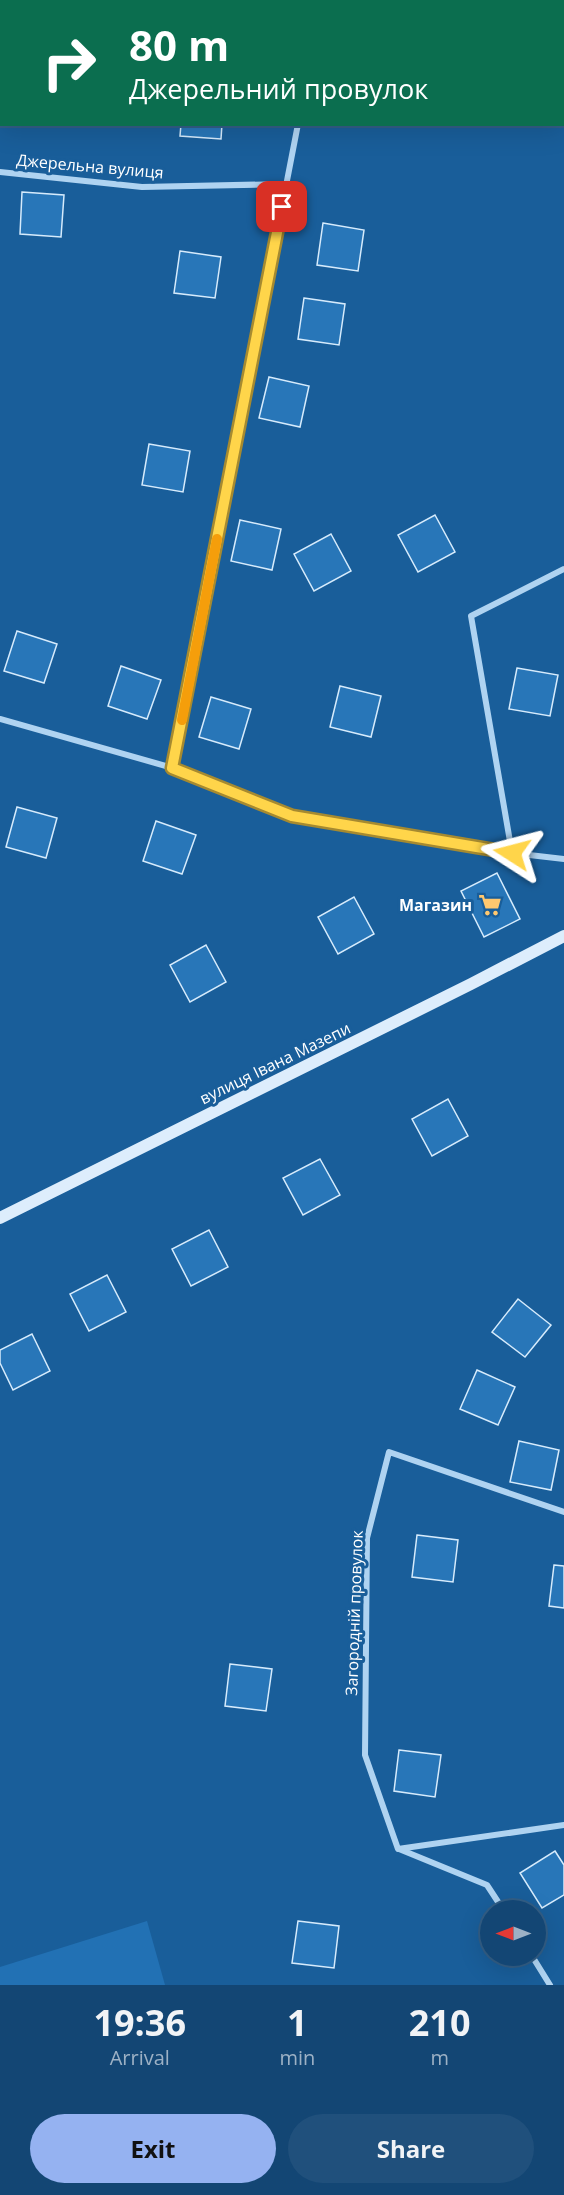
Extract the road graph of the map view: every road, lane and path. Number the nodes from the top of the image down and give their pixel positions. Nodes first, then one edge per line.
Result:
1 (298, 126) edge
2 (0, 172) edge
3 (286, 184) junction
4 (564, 569) edge
5 (0, 719) edge
6 (172, 768) junction
7 (512, 853) junction
8 (564, 859) edge
9 (564, 936) edge
10 (0, 1218) edge
11 (564, 1512) edge
12 (564, 1825) edge
13 (398, 1849) junction
14 (497, 1900) edge
15 (538, 1966) edge
16 (550, 1985) edge

1 - 3 street
2 - 3 street, Джерельна вулиця
3 - 6 street
4 - 7 street
5 - 6 street
6 - 7 street
7 - 8 street
9 - 10 street, вулиця Івана Мазепи
11 - 13 street, Загородній провулок
12 - 13 street
13 - 14 street
15 - 16 street

